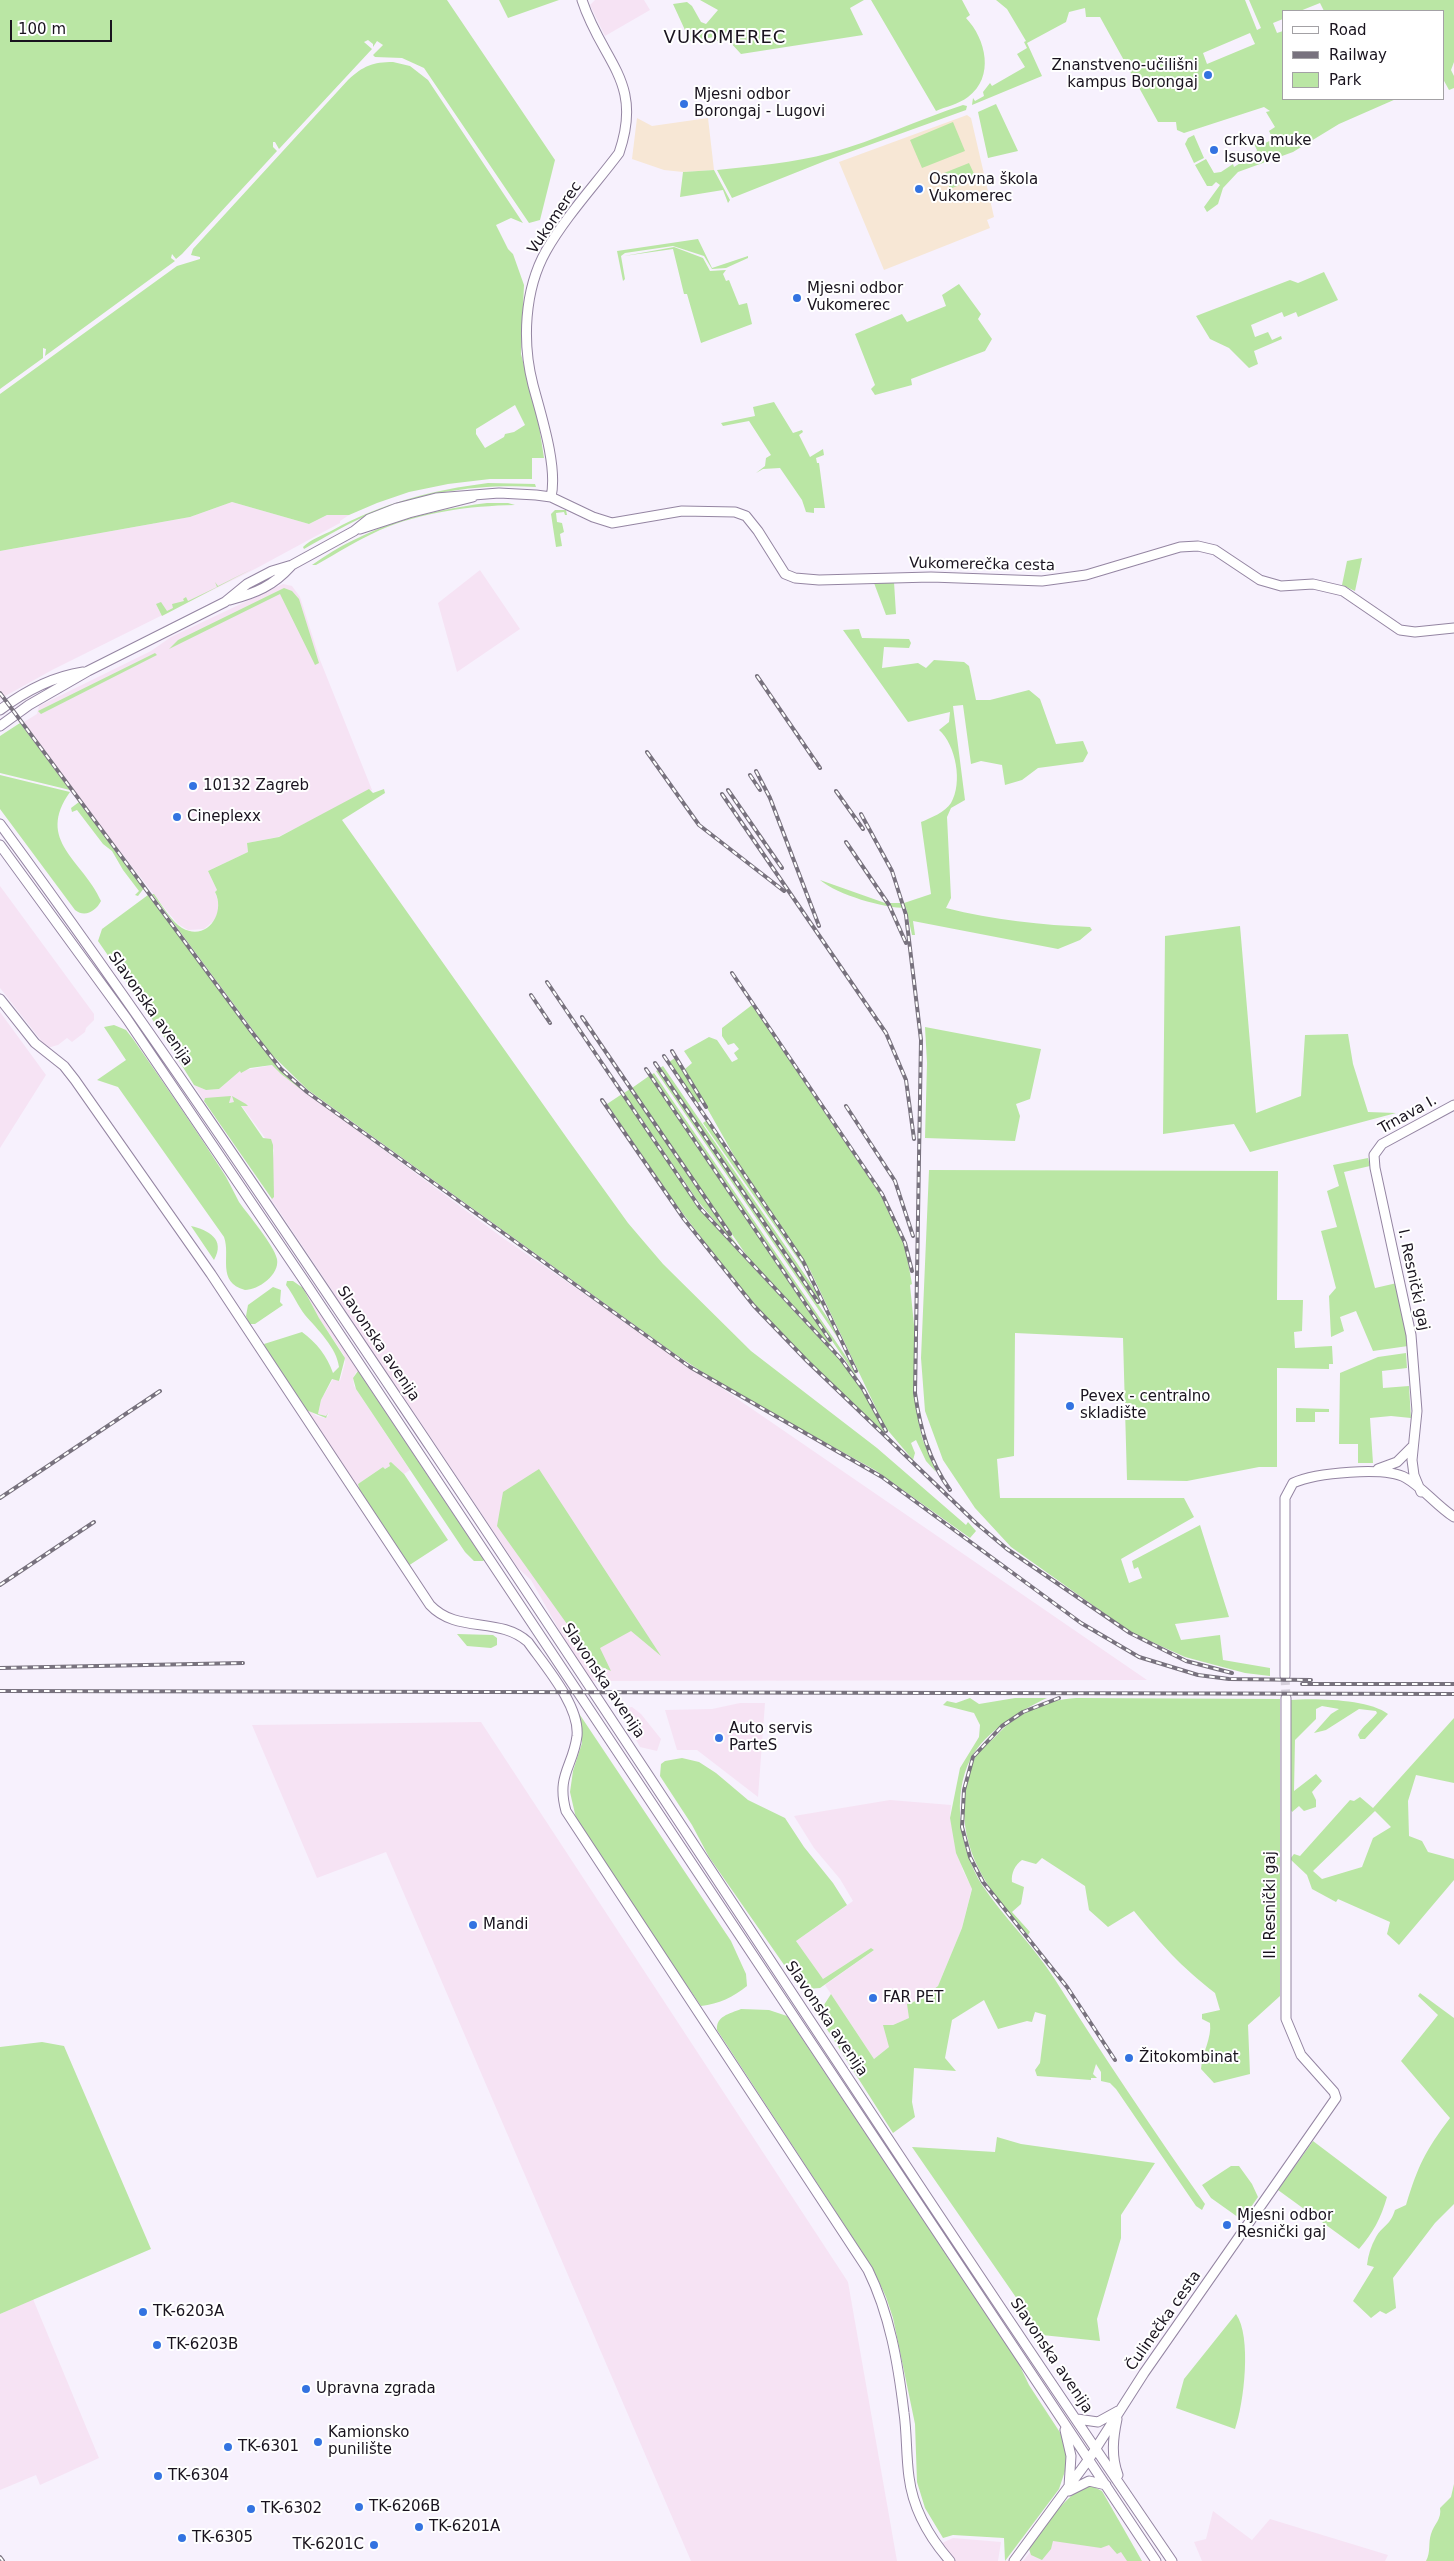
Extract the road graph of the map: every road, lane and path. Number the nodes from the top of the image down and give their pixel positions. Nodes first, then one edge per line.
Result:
1 (582, 0) edge
2 (551, 497) junction
3 (1454, 628) edge
4 (88, 671) junction
5 (0, 710) edge
6 (0, 726) edge
7 (0, 824) edge
8 (0, 844) edge
9 (0, 999) edge
10 (1454, 1105) edge
11 (1376, 1151) joint
12 (1412, 1447) junction
13 (1399, 1461) junction
14 (1413, 1467) junction
15 (1367, 1472) junction
16 (1401, 1476) junction
17 (1422, 1492) junction
18 (1454, 1517) edge
19 (1286, 1676) tunnel mouth
20 (1286, 1698) tunnel mouth
21 (1336, 2096) joint
22 (1119, 2411) junction
23 (1077, 2419) junction
24 (1062, 2420) junction
25 (1096, 2449) junction
26 (1090, 2459) junction
27 (1106, 2485) junction
28 (1123, 2489) junction
29 (1067, 2491) junction
30 (950, 2561) edge
31 (1014, 2561) edge
32 (1156, 2561) edge
33 (1172, 2561) edge

1 - 2 street, Vukomerec
2 - 3 street, Vukomerečka cesta
2 - 4 street
4 - 5 street
4 - 6 street
7 - 23 street, Slavonska avenija
8 - 24 street, Slavonska avenija
9 - 30 street
10 - 11 street, Trnava I.
11 - 12 street, I. Resnički gaj
12 - 13 street
12 - 14 street, I. Resnički gaj
13 - 14 street
13 - 15 street
13 - 16 street
14 - 16 street
14 - 17 street, I. Resnički gaj
15 - 16 street
15 - 19 street
16 - 17 street
17 - 18 street
20 - 21 street, II. Resnički gaj
21 - 22 street, Čulinečka cesta
22 - 23 street
22 - 25 street, Čulinečka cesta
22 - 28 street
23 - 25 street, Slavonska avenija
24 - 26 street, Slavonska avenija
24 - 29 street
25 - 26 street, Čulinečka cesta
25 - 28 street, Slavonska avenija
26 - 27 street, Slavonska avenija
26 - 29 street, Čulinečka cesta
27 - 29 street
27 - 32 street, Slavonska avenija
28 - 33 street, Slavonska avenija
29 - 31 street, Čulinečka cesta

